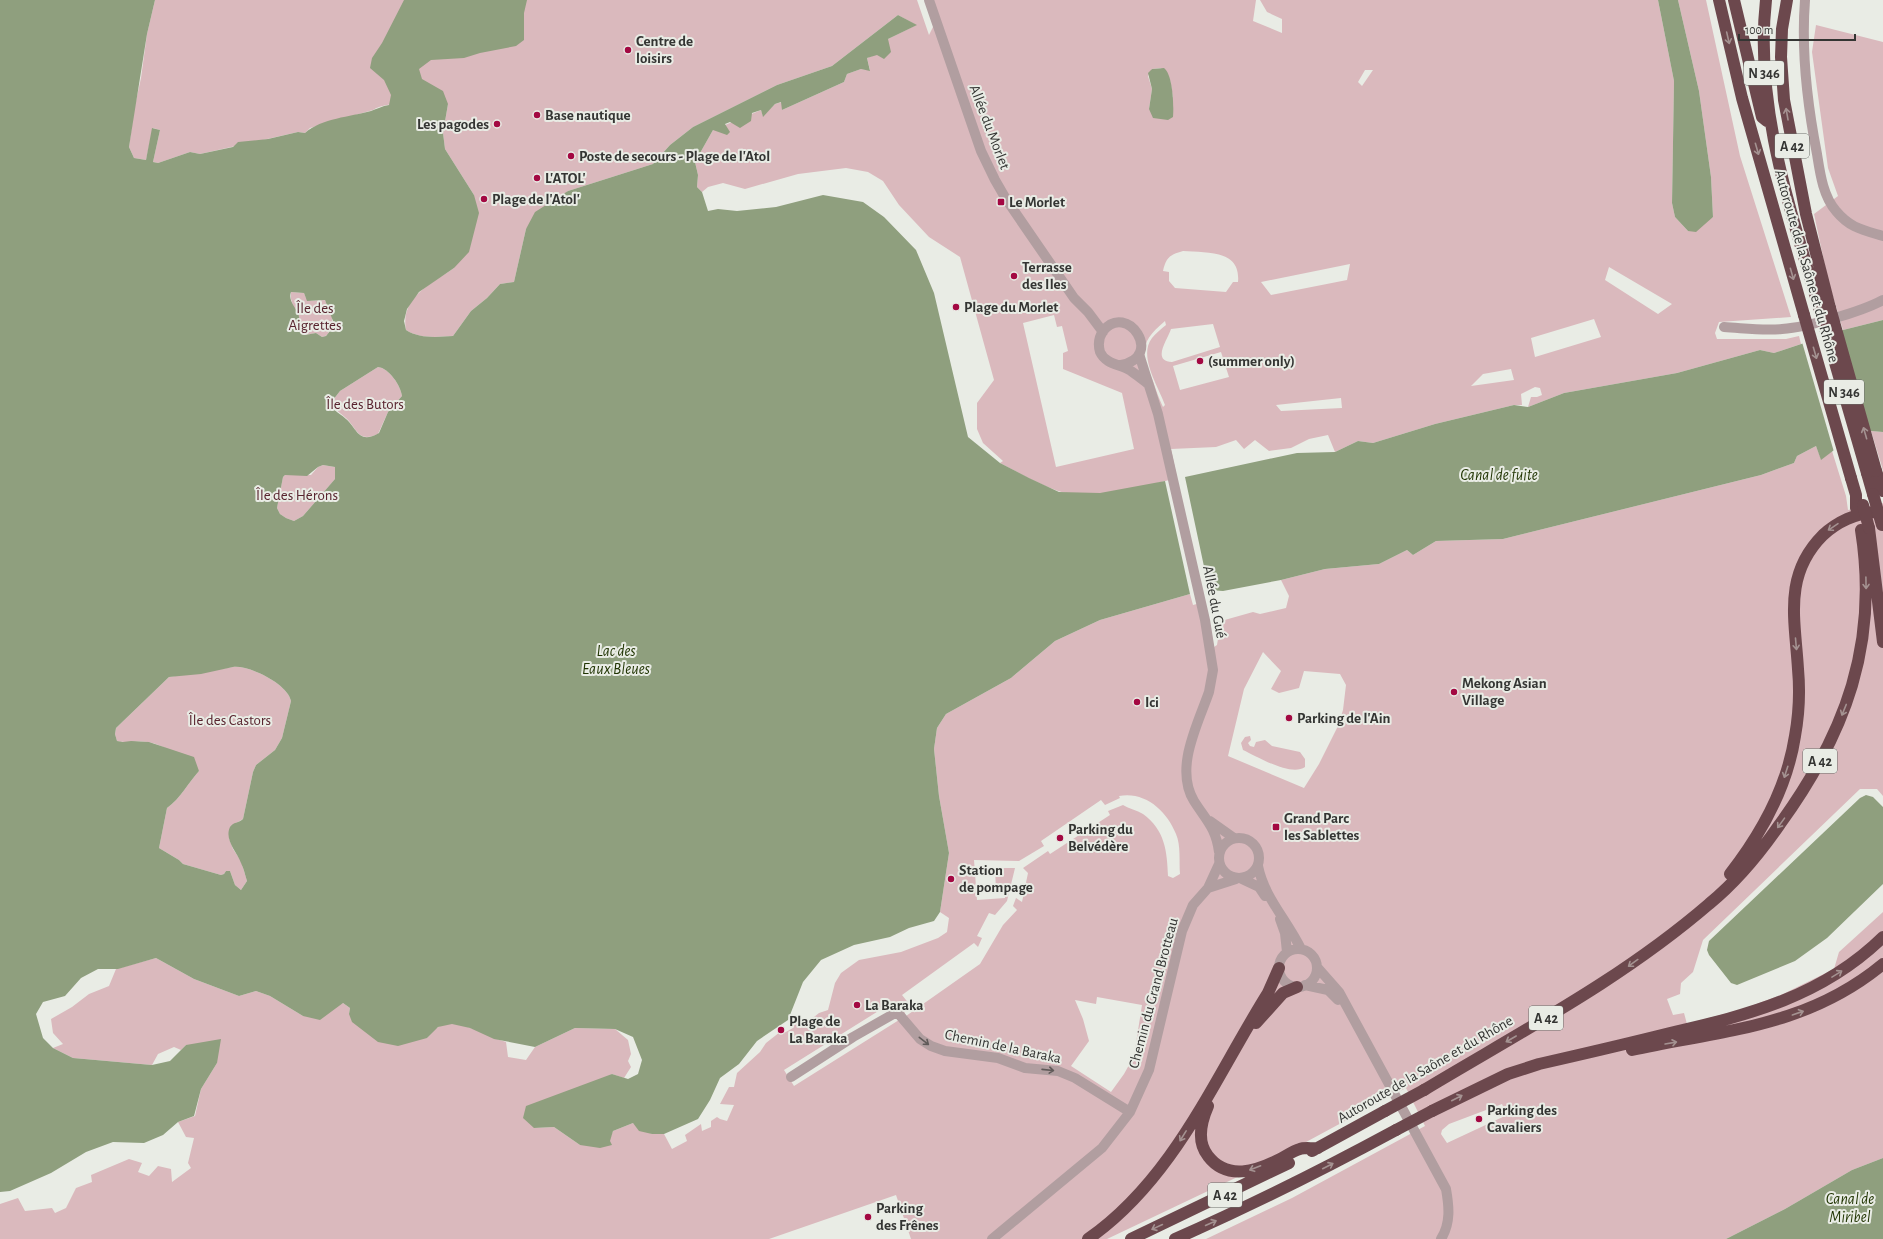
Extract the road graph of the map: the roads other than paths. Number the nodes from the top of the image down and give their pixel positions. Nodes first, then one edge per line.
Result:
1 (929, 0) edge
2 (1719, 0) edge
3 (1734, 0) edge
4 (1766, 0) edge
5 (1787, 0) edge
6 (1804, 0) edge
7 (1764, 19) junction
8 (1771, 126) junction
9 (1883, 236) edge
10 (1824, 290) junction
11 (1883, 300) edge
12 (1825, 310) junction
13 (1088, 312) junction
14 (1112, 324) junction
15 (1724, 327) dead end
16 (1103, 332) junction
17 (1139, 354) junction
18 (1121, 365) junction
19 (1148, 384) junction
20 (1878, 492) edge
21 (1883, 511) edge
22 (1882, 526) edge
23 (1865, 529) junction
24 (1883, 642) edge
25 (1209, 821) junction
26 (1234, 838) junction
27 (1219, 852) junction
28 (1219, 864) junction
29 (1258, 866) junction
30 (1239, 879) junction
31 (1208, 888) junction
32 (1883, 937) edge
33 (1664, 940) junction
34 (1301, 949) junction
35 (1287, 952) junction
36 (1883, 964) edge
37 (1317, 967) junction
38 (1279, 968) junction
39 (1301, 986) junction
40 (1347, 1008) junction
41 (792, 1077) dead end
42 (1483, 1085) junction
43 (1130, 1112) junction
44 (1318, 1148) junction
45 (992, 1239) edge
46 (1088, 1239) edge
47 (1131, 1239) edge
48 (1175, 1239) edge
49 (1441, 1239) edge

1 - 13 street, Allée du Morlet
2 -> 23 highway, Autoroute de la Saône et du Rhône / A 42, bridge
3 - 8 highway
4 - 7 highway, N 346
10 -> 5 highway, Autoroute de la Saône et du Rhône / A 42
6 - 9 street
7 - 8 highway, N 346
7 - 10 highway, N 346
8 - 12 highway, N 346
10 - 12 highway, Autoroute de la Saône et du Rhône / A 42
11 - 15 street
20 -> 12 highway, N 346, bridge
13 - 14 street, Allée du Morlet
13 - 16 street, Allée du Morlet
14 - 16 street
14 - 17 street
16 - 18 street
17 - 18 street
17 - 19 street, Allée du Gué
18 - 19 street
19 - 25 street, Allée du Gué
20 - 22 highway, N 346, bridge
21 -> 33 highway
23 - 24 highway
23 -> 33 highway, Autoroute de la Saône et du Rhône / A 42
25 - 26 street, Allée du Gué
25 - 27 street, Allée du Gué
26 - 27 street
26 - 29 street
27 - 28 street
28 - 30 street
28 - 31 street, Chemin du Grand Brotteau
29 - 30 street
29 - 34 street
30 - 31 street
30 - 35 street
31 - 43 street, Chemin du Grand Brotteau
42 -> 32 highway, A 42
33 -> 44 highway, Autoroute de la Saône et du Rhône / A 42, bridge
34 - 35 street
34 - 37 street
35 - 38 street
42 -> 36 highway
37 - 39 street
37 - 40 street
38 - 39 street
38 -> 46 highway
39 - 40 street
44 -> 39 highway
40 - 49 street
41 -> 43 street, Chemin de la Baraka
48 -> 42 highway, A 42, bridge
43 - 45 street, Chemin du Grand Brotteau
44 -> 47 highway, Autoroute de la Saône et du Rhône / A 42

